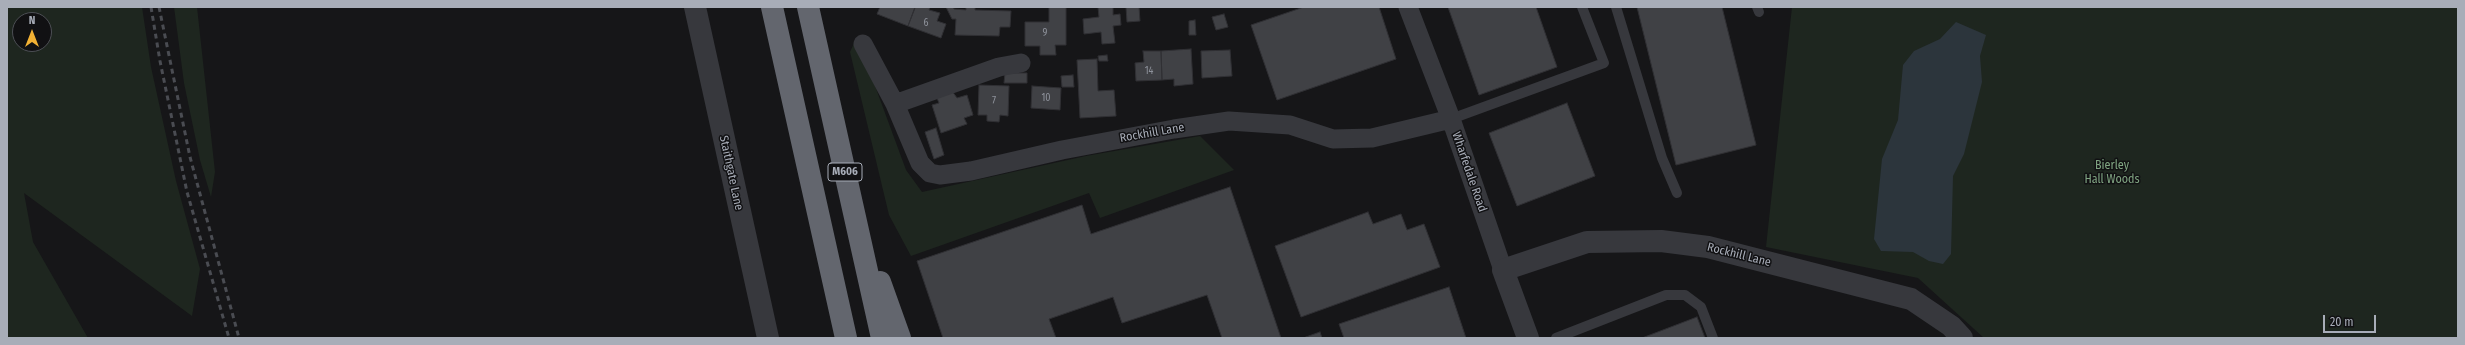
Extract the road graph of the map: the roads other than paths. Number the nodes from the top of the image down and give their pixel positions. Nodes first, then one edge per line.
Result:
1 (695, 7) edge
2 (772, 7) edge
3 (808, 7) edge
4 (1408, 7) edge
5 (1582, 7) edge
6 (1616, 7) edge
7 (863, 44) dead end
8 (1021, 63) dead end
9 (895, 104) junction
10 (1451, 119) junction
11 (1677, 193) dead end
12 (856, 224) junction
13 (1503, 270) junction
14 (768, 338) edge
15 (846, 338) edge
16 (882, 338) edge
17 (900, 338) edge
18 (1528, 338) edge
19 (1556, 338) edge
20 (1713, 338) edge
21 (1962, 338) edge

1 - 14 street, Staithgate Lane
2 - 15 highway, M606
3 - 12 highway, M606
4 - 10 street, Wharfedale Road
5 - 10 lane
6 - 11 lane
7 - 9 street, Rockhill Lane
8 - 9 street
9 - 10 street, Rockhill Lane
10 - 13 street, Wharfedale Road
12 - 16 highway, M606
12 - 17 highway, M606
13 - 18 street, Wharfedale Road
13 - 21 street, Rockhill Lane
19 - 20 lane

